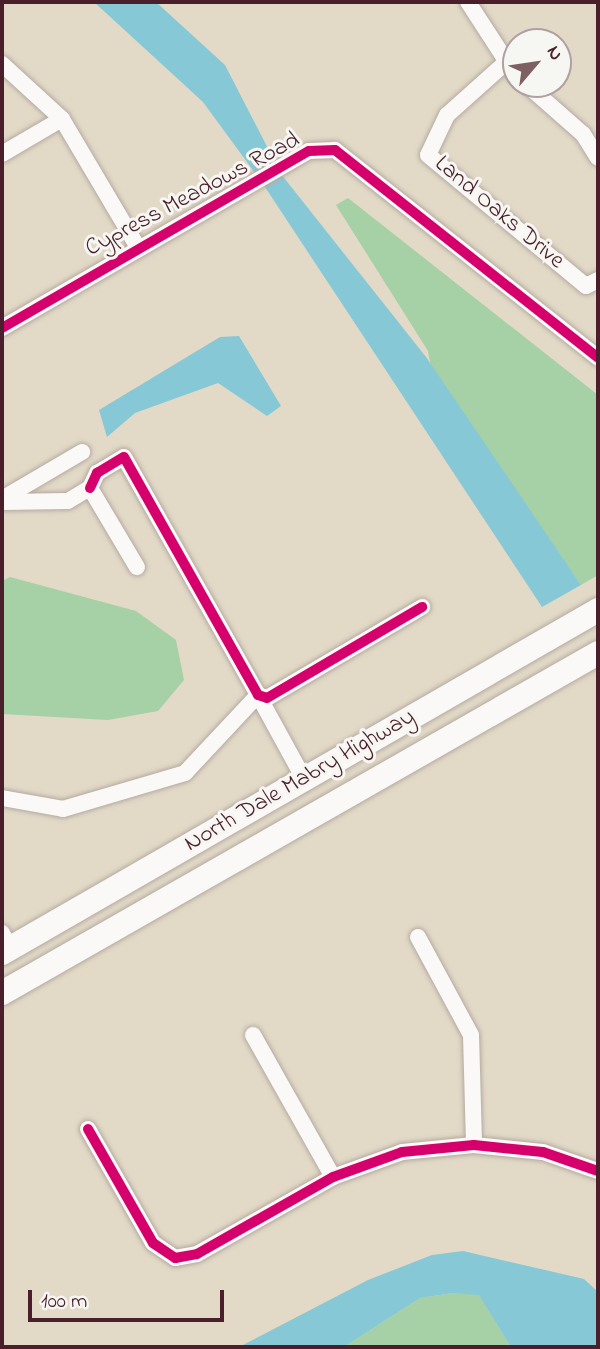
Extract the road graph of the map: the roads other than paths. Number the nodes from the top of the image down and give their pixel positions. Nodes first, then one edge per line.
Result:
1 (487, 2) edge
2 (472, 8) edge
3 (502, 63) edge
4 (2, 64) edge
5 (502, 66) edge
6 (542, 98) edge
7 (62, 119) junction
8 (2, 154) edge
9 (598, 158) edge
10 (137, 246) junction
11 (598, 280) edge
12 (2, 328) edge
13 (598, 358) edge
14 (82, 452) dead end
15 (90, 488) junction
16 (2, 500) edge
17 (137, 567) dead end
18 (422, 607) dead end
19 (598, 610) edge
20 (598, 635) edge
21 (598, 653) edge
22 (534, 690) junction
23 (258, 695) junction
24 (304, 779) junction
25 (2, 798) edge
26 (418, 937) dead end
27 (4, 949) edge
28 (2, 993) edge
29 (253, 1035) dead end
30 (88, 1129) dead end
31 (474, 1145) junction
32 (598, 1171) edge
33 (333, 1177) junction

1 - 2 street
2 - 3 street
4 - 7 street, Cypress Meadows Road
5 - 11 street, Land Oaks Drive
6 - 9 street
7 - 8 street
7 - 10 street, Cypress Meadows Road
10 - 12 street, Cypress Meadows Road
10 - 13 street, Cypress Meadows Road
14 - 16 street
15 - 16 street
15 - 17 street
15 - 23 street
18 - 23 street
19 - 24 main road, North Dale Mabry Highway
20 - 22 main road
21 - 22 main road, North Dale Mabry Highway
22 - 28 main road, North Dale Mabry Highway
23 - 24 street
23 - 25 street
24 - 27 main road, North Dale Mabry Highway
26 - 31 street
29 - 33 street
30 - 33 street
31 - 32 street
31 - 33 street

